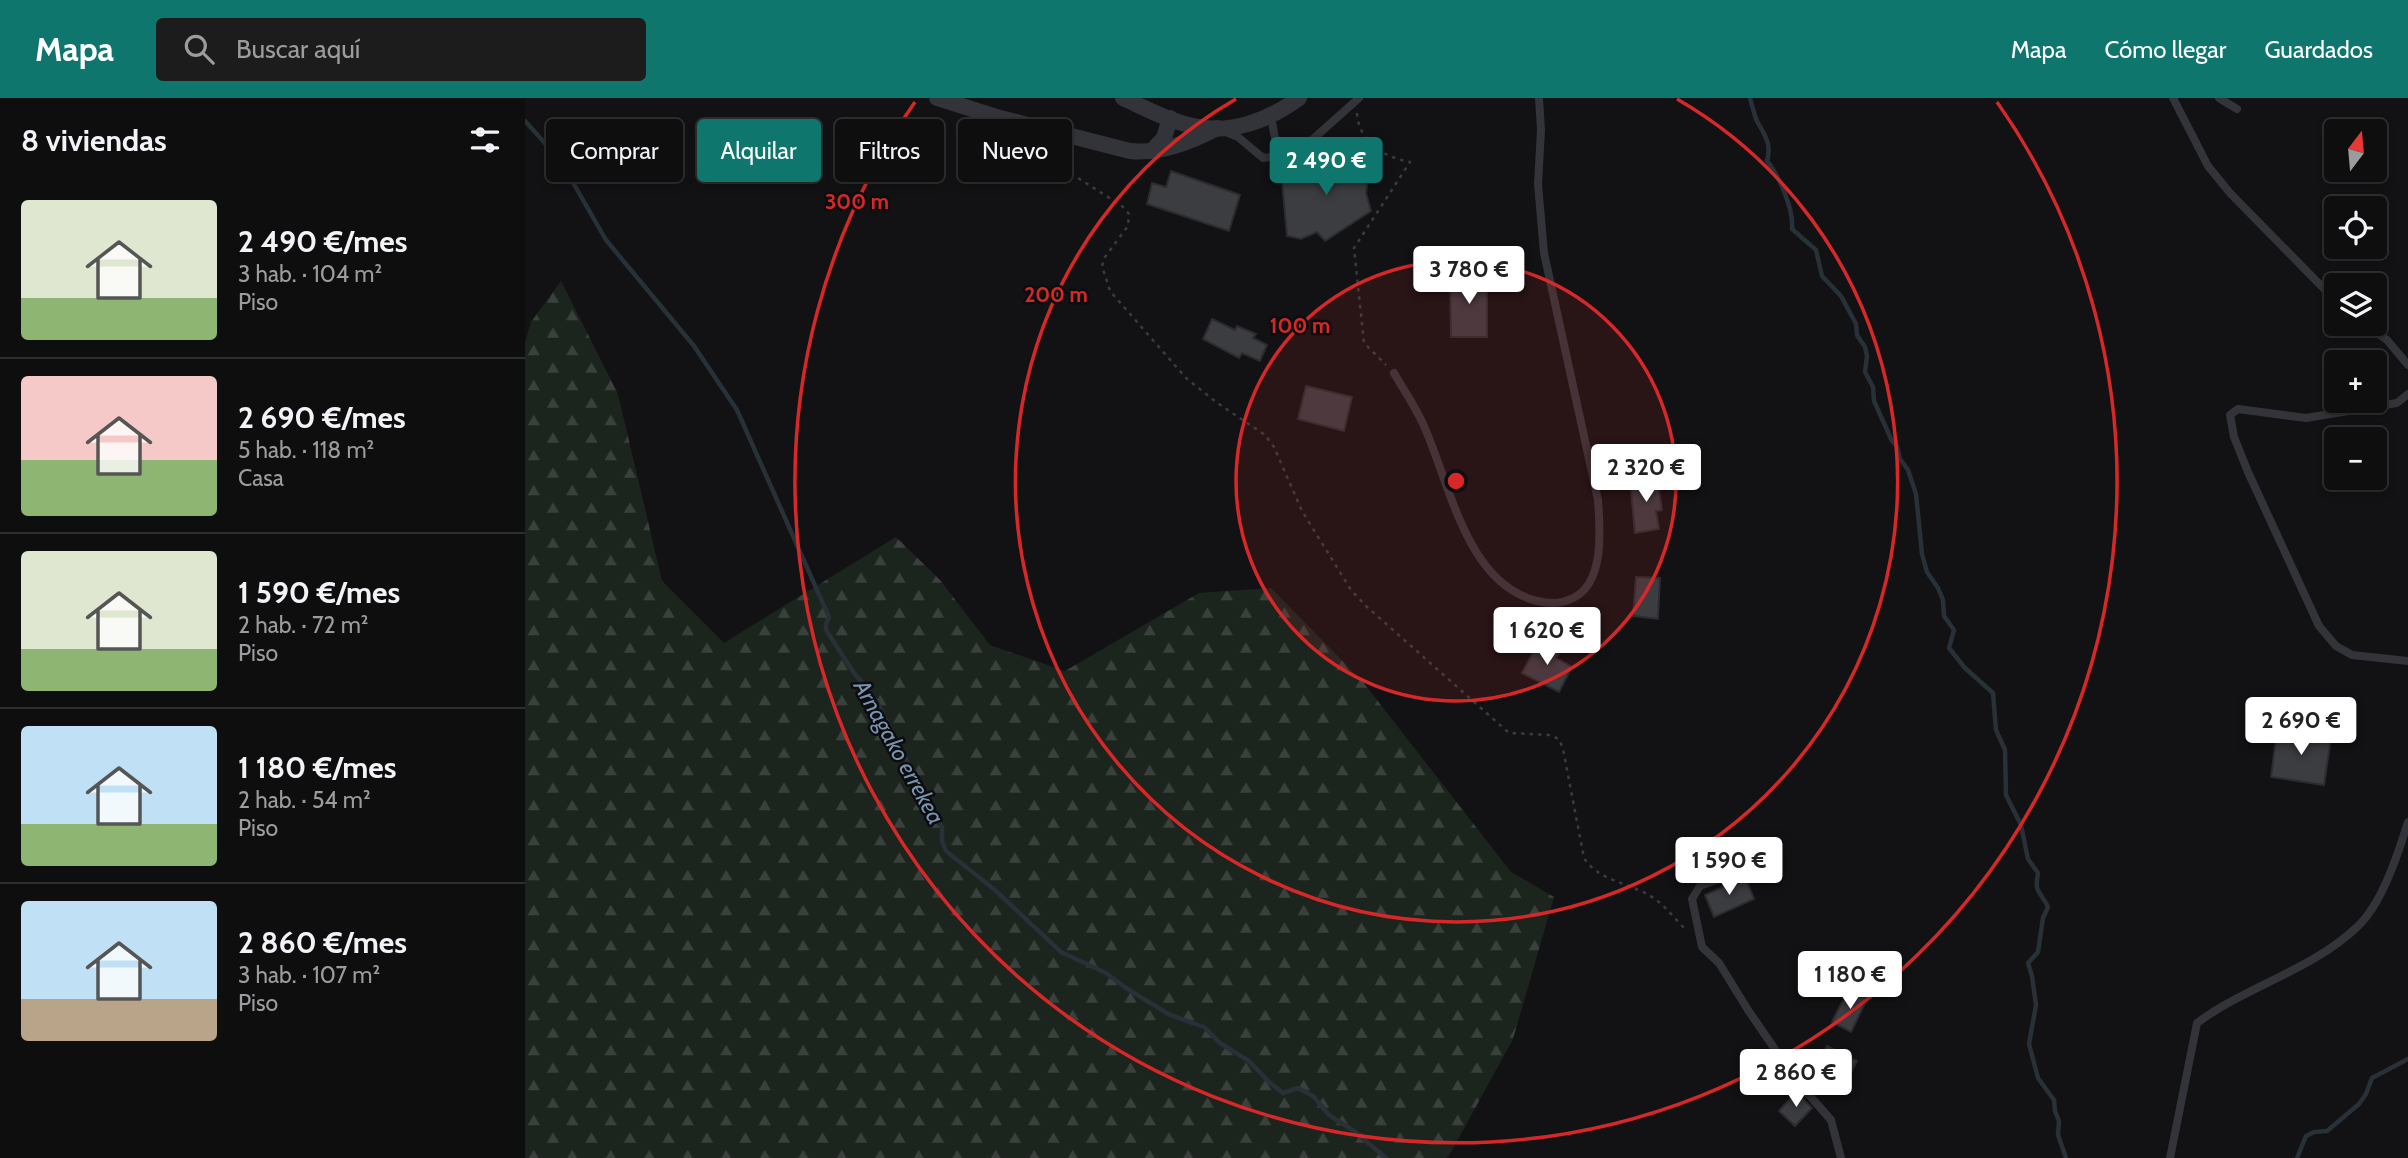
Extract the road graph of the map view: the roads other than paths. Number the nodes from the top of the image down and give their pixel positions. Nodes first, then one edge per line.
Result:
1 (937, 98) edge
2 (1123, 98) edge
3 (1299, 98) edge
4 (1539, 98) edge
5 (2173, 98) edge
6 (2218, 98) edge
7 (1358, 99) edge
8 (2237, 109) dead end
9 (1271, 117) junction
10 (1170, 118) junction
11 (1217, 128) junction
12 (1152, 151) junction
13 (1292, 154) junction
14 (2324, 289) edge
15 (2382, 336) edge
16 (2408, 365) edge
17 (1394, 373) road end
18 (2408, 394) edge
19 (2408, 661) edge
20 (2408, 822) edge
21 (1729, 875) dead end
22 (1841, 1158) edge
23 (2170, 1158) edge

1 - 12 street
2 - 10 street
3 - 9 street
4 - 17 lane
5 - 14 lane
6 - 8 lane
7 - 13 lane
9 - 11 street
9 - 13 lane
10 - 11 street
10 - 12 street
11 - 12 street
11 - 13 lane
15 - 16 lane
18 - 19 lane
20 - 23 lane
21 - 22 lane

